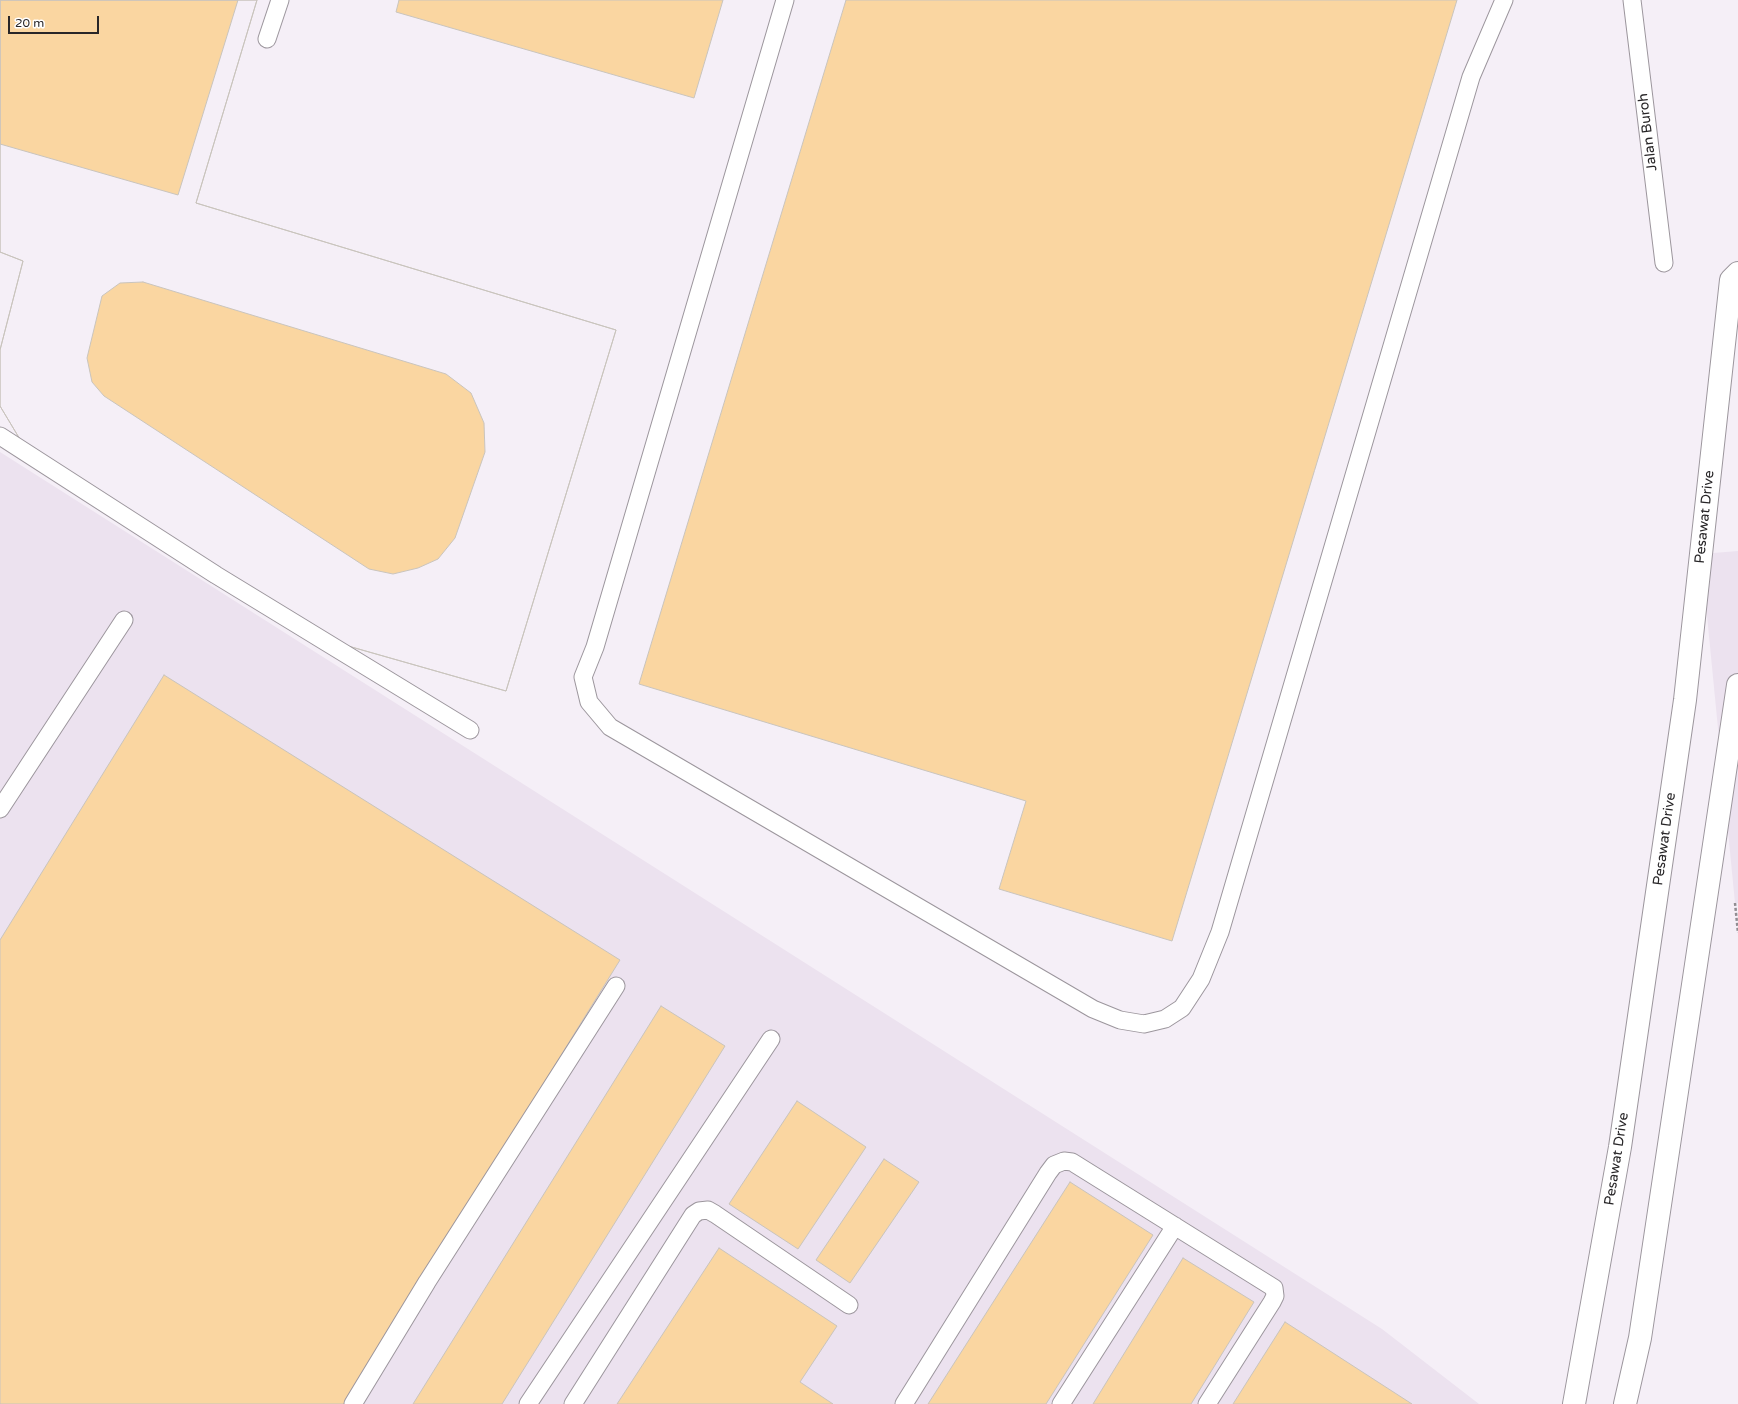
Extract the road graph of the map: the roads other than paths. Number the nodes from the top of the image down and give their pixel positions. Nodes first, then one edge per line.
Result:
1 (280, 0) edge
2 (785, 0) edge
3 (1504, 0) edge
4 (1632, 0) edge
5 (267, 39) dead end
6 (1664, 263) dead end
7 (1738, 273) edge
8 (0, 436) edge
9 (124, 620) dead end
10 (1738, 685) edge
11 (470, 730) dead end
12 (0, 809) edge
13 (616, 986) dead end
14 (771, 1039) dead end
15 (1175, 1226) junction
16 (849, 1305) dead end
17 (353, 1404) edge
18 (528, 1404) edge
19 (573, 1404) edge
20 (904, 1404) edge
21 (1061, 1404) edge
22 (1207, 1404) edge
23 (1574, 1404) edge
24 (1626, 1404) edge

1 - 5 lane
2 - 3 lane
4 - 6 lane, Jalan Buroh
7 - 23 street, Pesawat Drive
8 - 11 lane
9 - 12 lane
10 - 24 street
13 - 17 lane
14 - 18 lane
15 - 20 lane
15 - 21 lane
15 - 22 lane
16 - 19 lane

